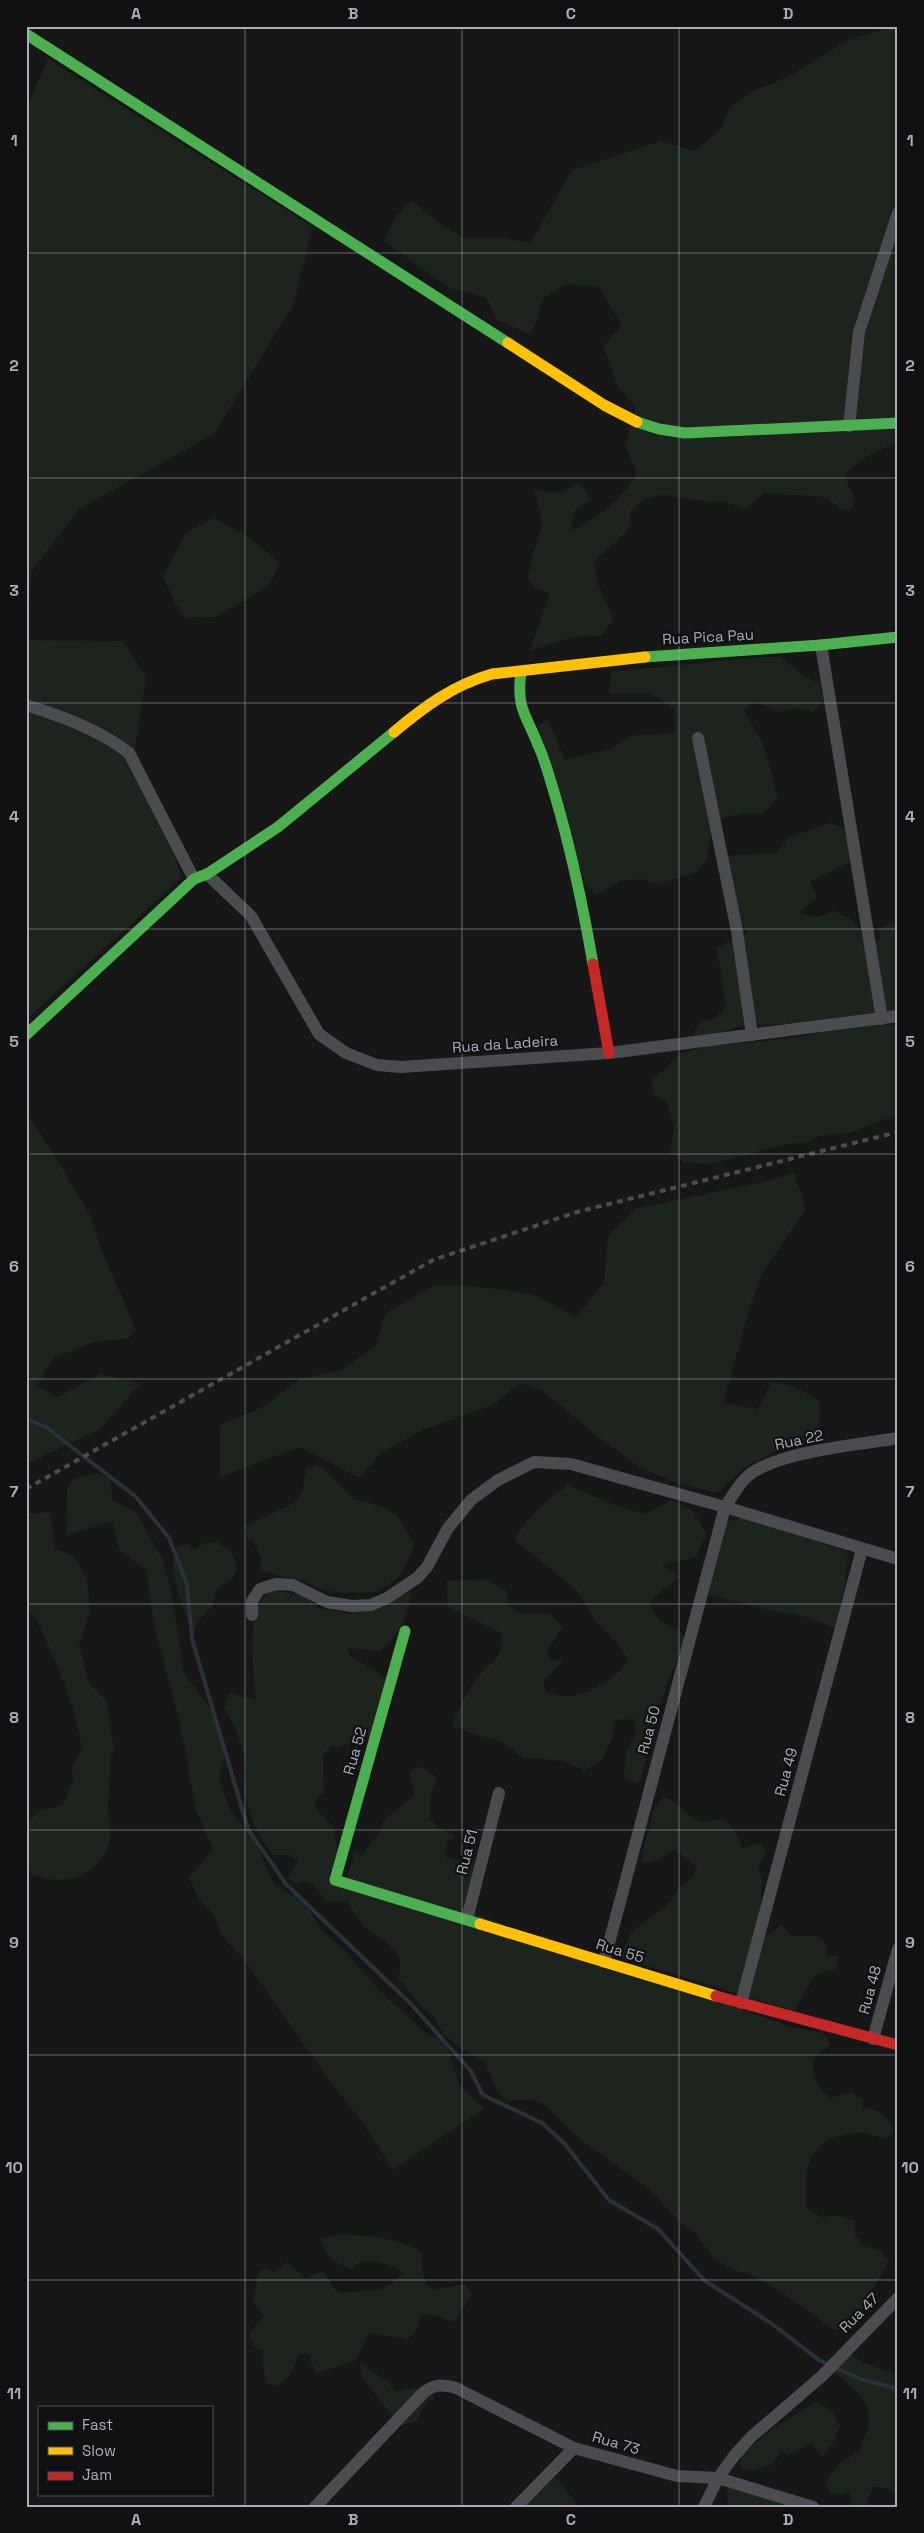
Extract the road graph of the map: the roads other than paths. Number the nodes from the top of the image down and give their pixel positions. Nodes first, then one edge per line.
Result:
1 (26, 34) edge
2 (898, 213) edge
3 (898, 423) edge
4 (849, 426) junction
5 (898, 637) edge
6 (821, 646) junction
7 (521, 672) junction
8 (26, 705) edge
9 (698, 738) dead end
10 (206, 874) junction
11 (194, 879) junction
12 (898, 1016) edge
13 (882, 1019) junction
14 (26, 1035) edge
15 (752, 1035) junction
16 (609, 1053) junction
17 (898, 1438) edge
18 (725, 1506) junction
19 (862, 1549) junction
20 (898, 1559) edge
21 (252, 1616) dead end
22 (405, 1631) dead end
23 (499, 1793) dead end
24 (335, 1880) joint
25 (467, 1918) junction
26 (898, 1949) edge
27 (604, 1962) junction
28 (741, 2003) junction
29 (873, 2039) junction
30 (898, 2045) edge
31 (898, 2298) edge
32 (574, 2448) junction
33 (718, 2478) junction
34 (315, 2507) edge
35 (516, 2507) edge
36 (704, 2507) edge
37 (813, 2507) edge

1 - 4 street
2 - 4 street
3 - 4 street
5 - 6 street, Rua Pica Pau
6 - 7 street, Rua Pica Pau
6 - 13 street
7 - 10 street, Rua Pica Pau
7 - 16 street
8 - 11 street
9 - 15 street
10 - 11 street, Rua Pica Pau
10 - 16 street, Rua da Ladeira
11 - 14 street
12 - 13 street, Rua da Ladeira
13 - 15 street, Rua da Ladeira
15 - 16 street, Rua da Ladeira
17 - 18 street, Rua 22
18 - 19 street
18 - 21 street
18 - 27 street, Rua 50
19 - 20 street
19 - 28 street, Rua 49
22 - 24 street, Rua 52
23 - 25 street, Rua 51
24 - 25 street, Rua 55
25 - 27 street, Rua 55
26 - 29 street, Rua 48
27 - 28 street, Rua 55
28 - 29 street, Rua 55
29 - 30 street, Rua 55
31 - 33 street, Rua 47
32 - 33 street, Rua 73
32 - 34 street, Rua 73
32 - 35 street
33 - 36 street, Rua 47
33 - 37 street, Rua 73

